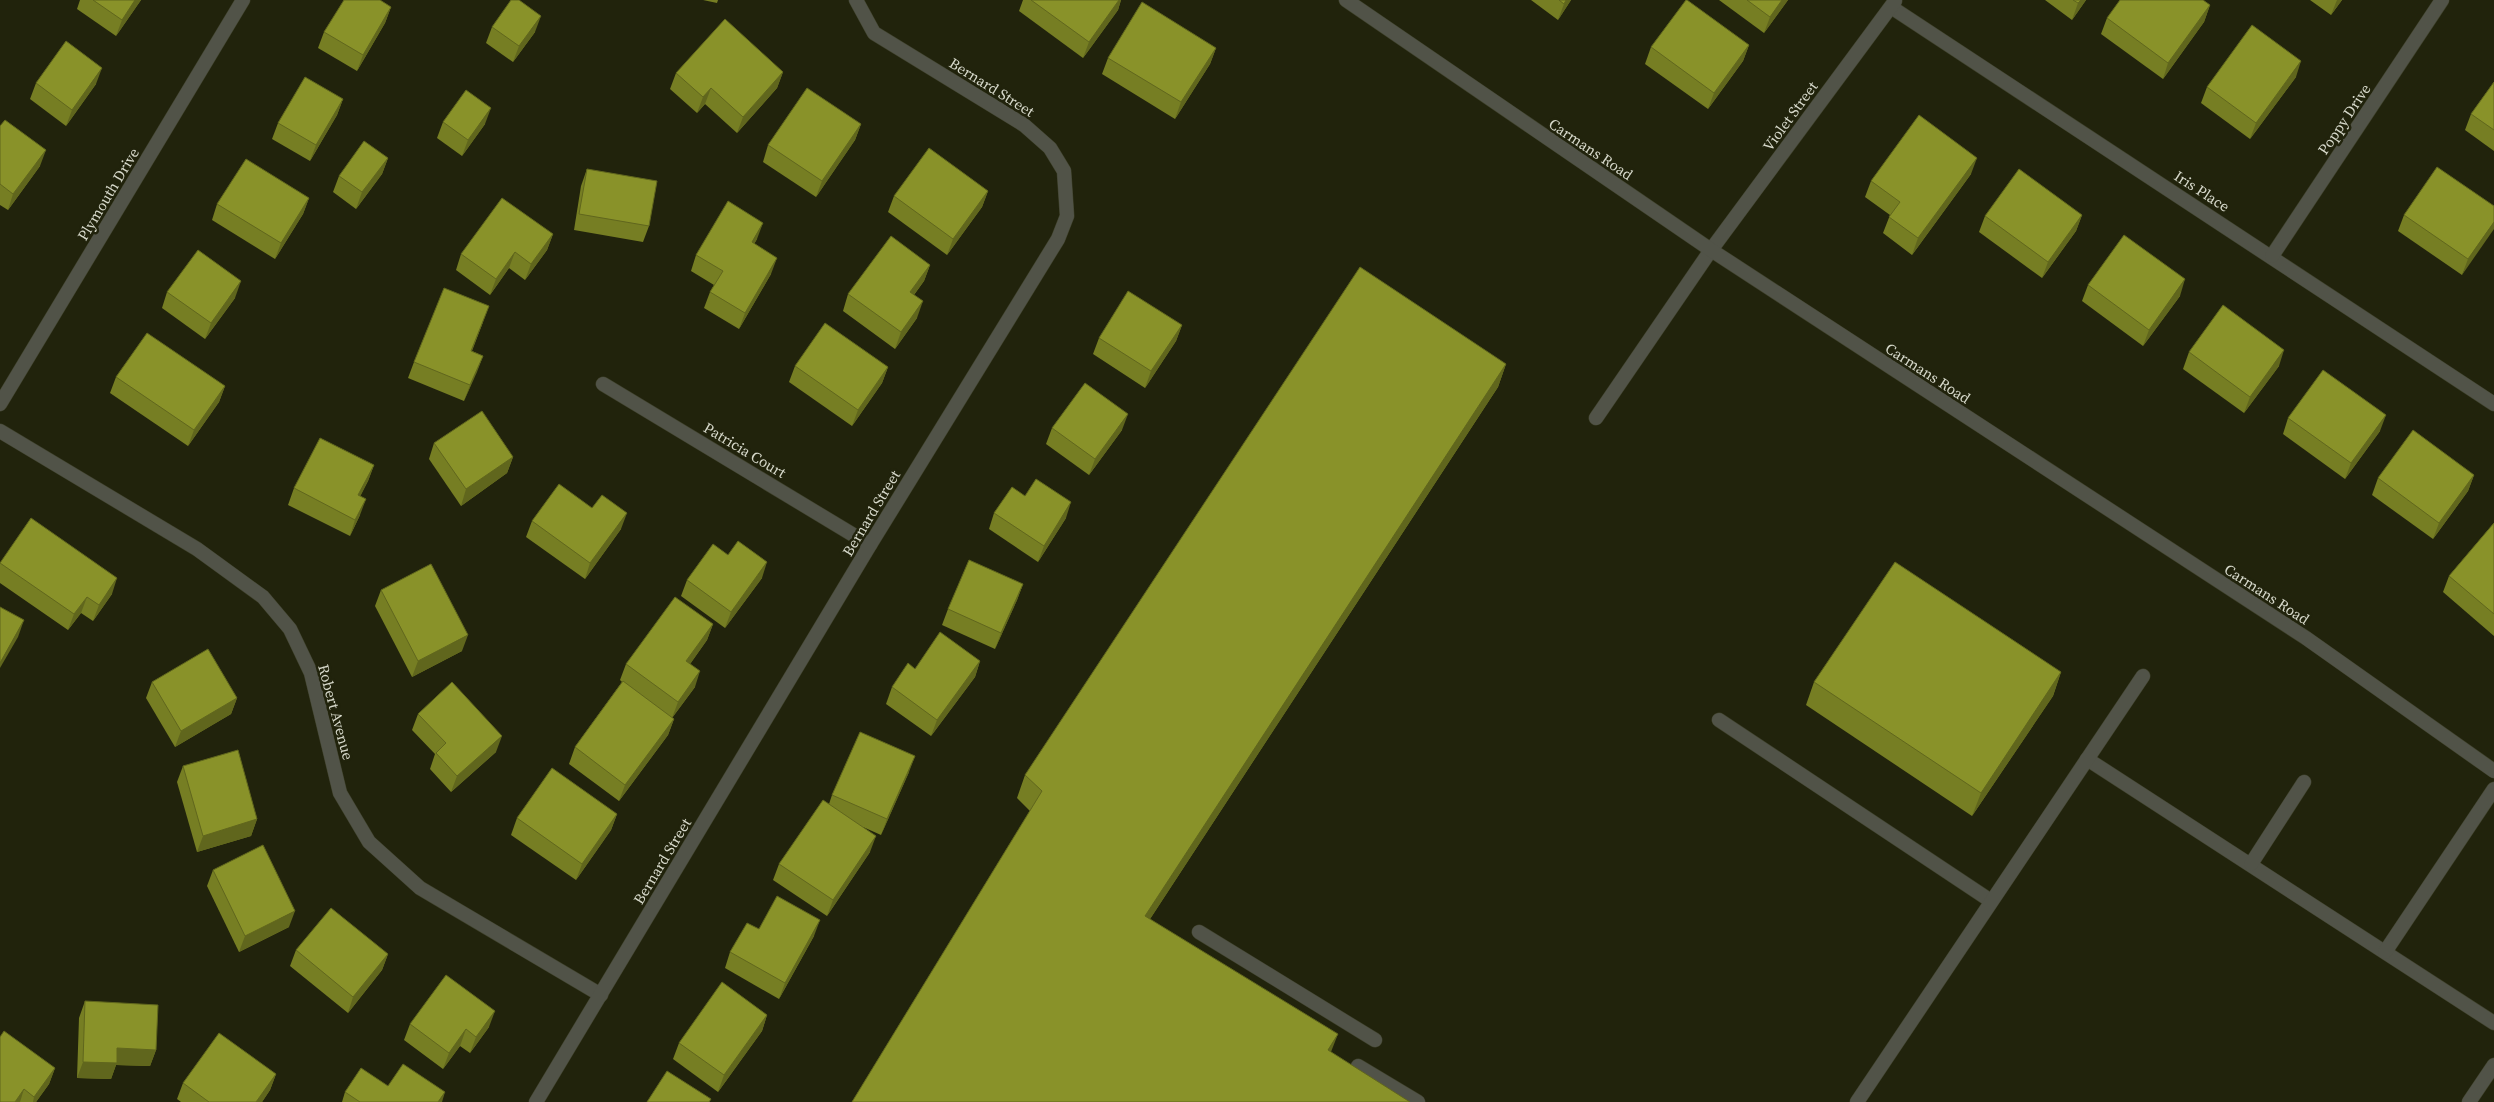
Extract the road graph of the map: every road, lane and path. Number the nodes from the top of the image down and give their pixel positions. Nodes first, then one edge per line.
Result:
1 (243, 0) edge
2 (856, 0) edge
3 (1346, 0) edge
4 (2442, 0) edge
5 (1893, 3) edge
6 (1711, 250) junction
7 (2272, 256) junction
8 (603, 384) dead end
9 (0, 404) edge
10 (2494, 404) edge
11 (1596, 418) dead end
12 (0, 431) edge
13 (870, 545) junction
14 (2143, 676) dead end
15 (1718, 720) dead end
16 (2087, 759) junction
17 (2494, 771) edge
18 (2304, 782) dead end
19 (2494, 789) edge
20 (2251, 864) junction
21 (1991, 901) junction
22 (1199, 932) dead end
23 (2385, 952) junction
24 (601, 996) junction
25 (2494, 1023) edge
26 (1375, 1040) dead end
27 (2494, 1065) edge
28 (1358, 1066) dead end
29 (536, 1102) edge
30 (1418, 1102) edge
31 (1857, 1102) edge
32 (2469, 1102) edge

1 - 9 street, Plymouth Drive
2 - 13 street, Bernard Street
3 - 6 street, Carmans Road
4 - 7 street, Poppy Drive
5 - 6 street, Violet Street
5 - 7 street, Iris Place
6 - 11 street, Violet Street
6 - 17 street, Carmans Road
7 - 10 street, Iris Place
8 - 13 street, Patricia Court
12 - 24 street, Robert Avenue
13 - 24 street, Bernard Street
14 - 16 street
15 - 21 street
16 - 20 street
16 - 21 street
18 - 20 street
19 - 23 street
20 - 23 street
21 - 31 street
22 - 26 street
23 - 25 street
24 - 29 street, Bernard Street
27 - 32 street
28 - 30 street

